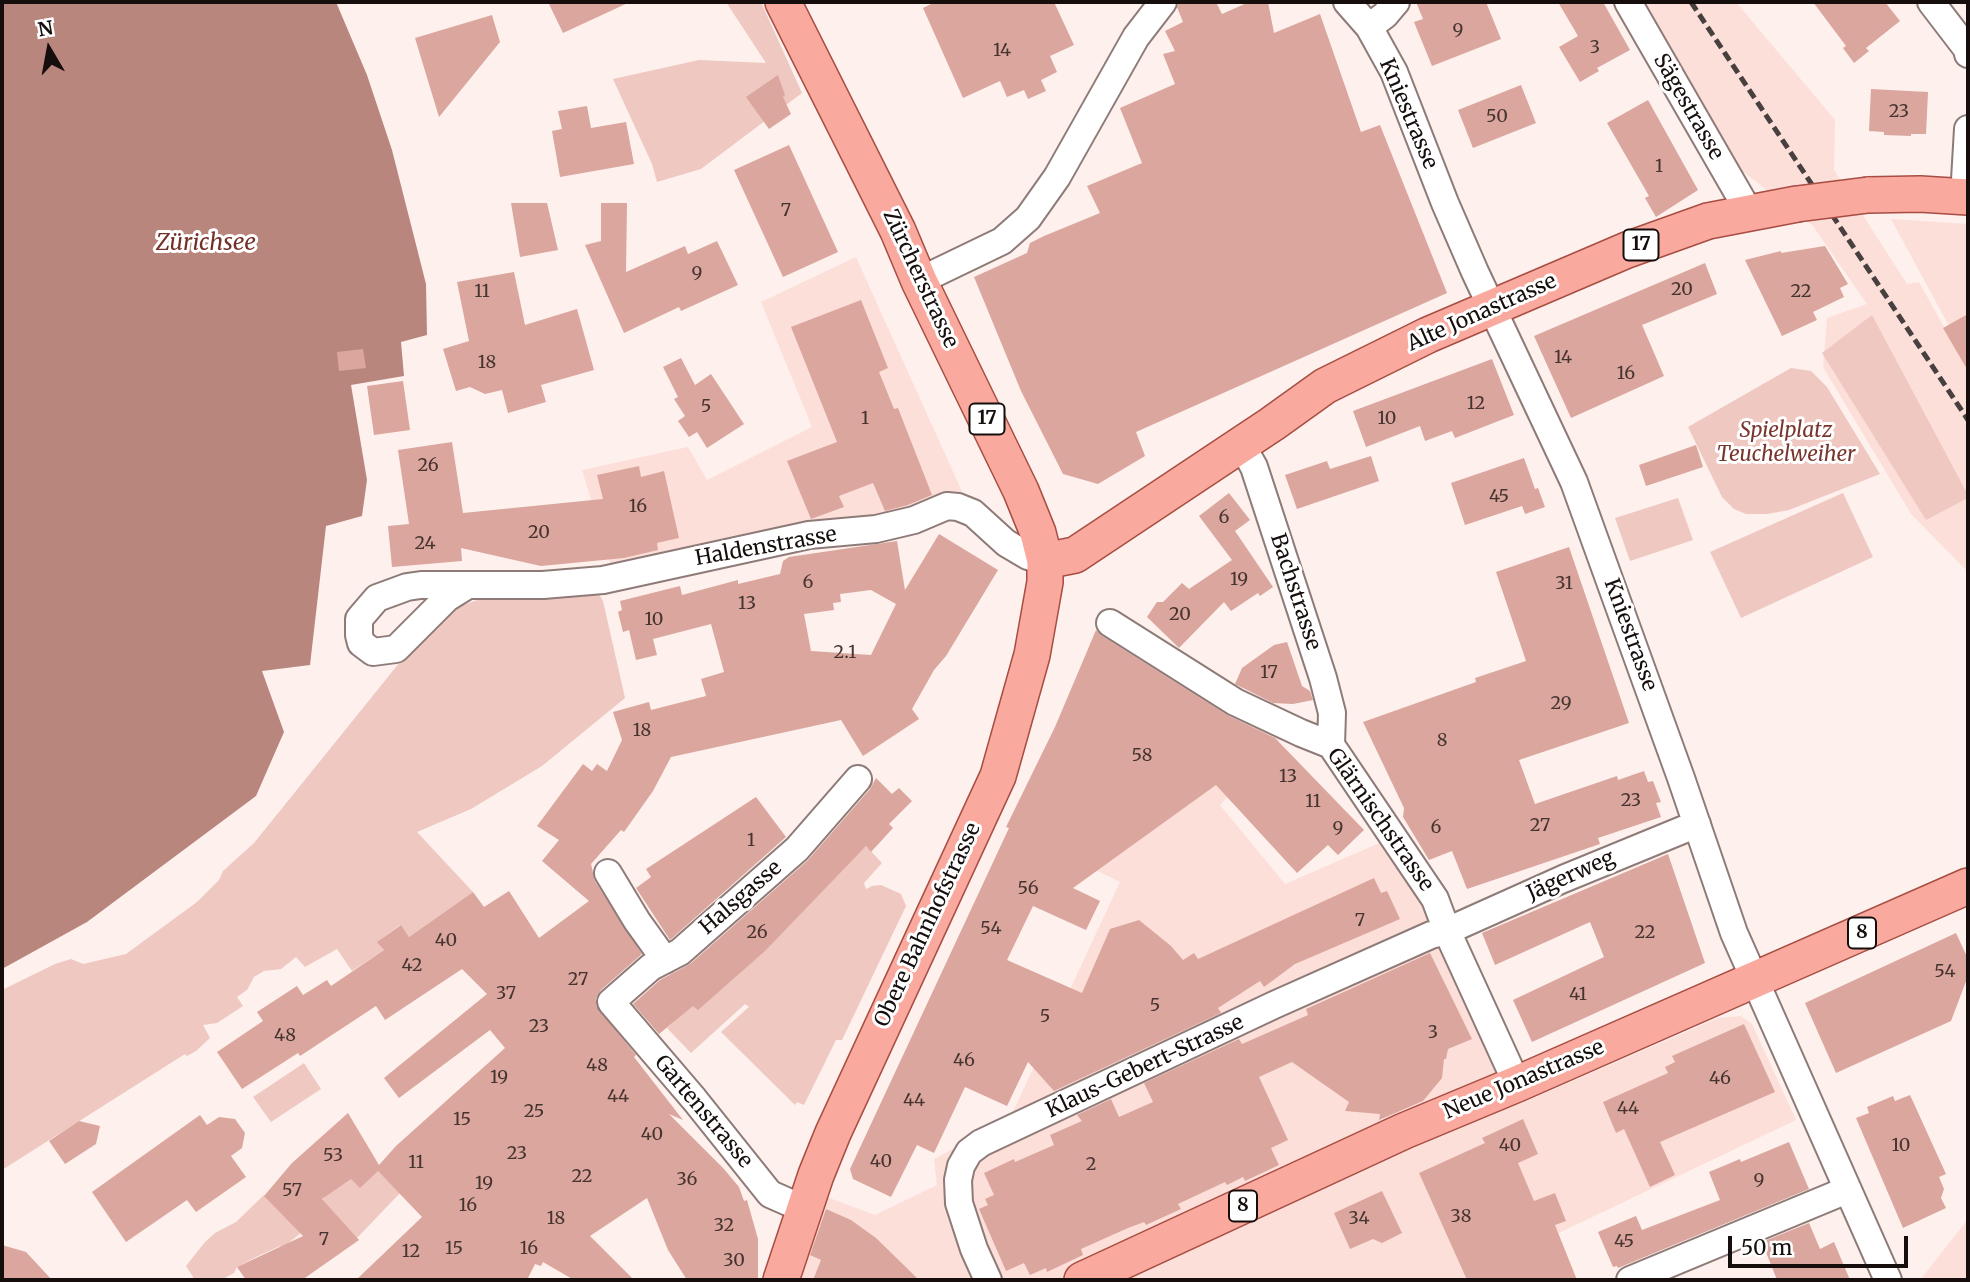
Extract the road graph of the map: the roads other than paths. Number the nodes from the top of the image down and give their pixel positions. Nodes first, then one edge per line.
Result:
1 (783, 2) edge
2 (1163, 2) edge
3 (1347, 2) edge
4 (1395, 2) edge
5 (1628, 2) edge
6 (1931, 2) edge
7 (1369, 27) junction
8 (1968, 54) edge
9 (1968, 129) edge
10 (1966, 197) edge
11 (1749, 212) junction
12 (919, 281) junction
13 (1491, 309) junction
14 (1241, 444) junction
15 (1045, 561) junction
16 (468, 585) dead end
17 (1110, 623) dead end
18 (1331, 745) junction
19 (858, 779) dead end
20 (1696, 824) junction
21 (608, 873) dead end
22 (1968, 886) edge
23 (1447, 931) junction
24 (665, 960) junction
25 (1755, 981) junction
26 (611, 1002) joint
27 (1517, 1084) junction
28 (1847, 1190) junction
29 (804, 1209) junction
30 (781, 1280) edge
31 (988, 1280) edge
32 (1082, 1280) edge
33 (1630, 1280) edge
34 (1888, 1280) edge

1 - 12 main road, Zürcherstrasse / 17
2 - 12 street
3 - 7 street, Kniestrasse
4 - 7 street
5 - 11 street, Sägestrasse
6 - 8 street
7 - 13 street, Kniestrasse
9 - 10 street
10 - 11 main road, Alte Jonastrasse / 17, bridge
11 - 13 main road, Alte Jonastrasse / 17
12 - 15 main road, Zürcherstrasse / 17
13 - 14 main road, Alte Jonastrasse / 17
13 - 20 street, Kniestrasse
14 - 15 main road, Alte Jonastrasse / 17
14 - 18 street, Bachstrasse
15 - 16 street, Haldenstrasse
15 - 29 main road, Obere Bahnhofstrasse
17 - 18 street, Glärnischstrasse
18 - 23 street, Glärnischstrasse
19 - 24 street, Halsgasse
20 - 23 street, Jägerweg
20 - 25 street, Kniestrasse
21 - 24 street
22 - 25 main road, Neue Jonastrasse / 8
23 - 27 street, Glärnischstrasse
23 - 31 street, Klaus-Gebert-Strasse
24 - 26 street, Halsgasse
25 - 27 main road, Neue Jonastrasse / 8
25 - 28 street, Kniestrasse
26 - 29 street, Gartenstrasse
27 - 32 main road, Neue Jonastrasse / 8
28 - 33 street
28 - 34 street, Kniestrasse
29 - 30 main road, Obere Bahnhofstrasse

